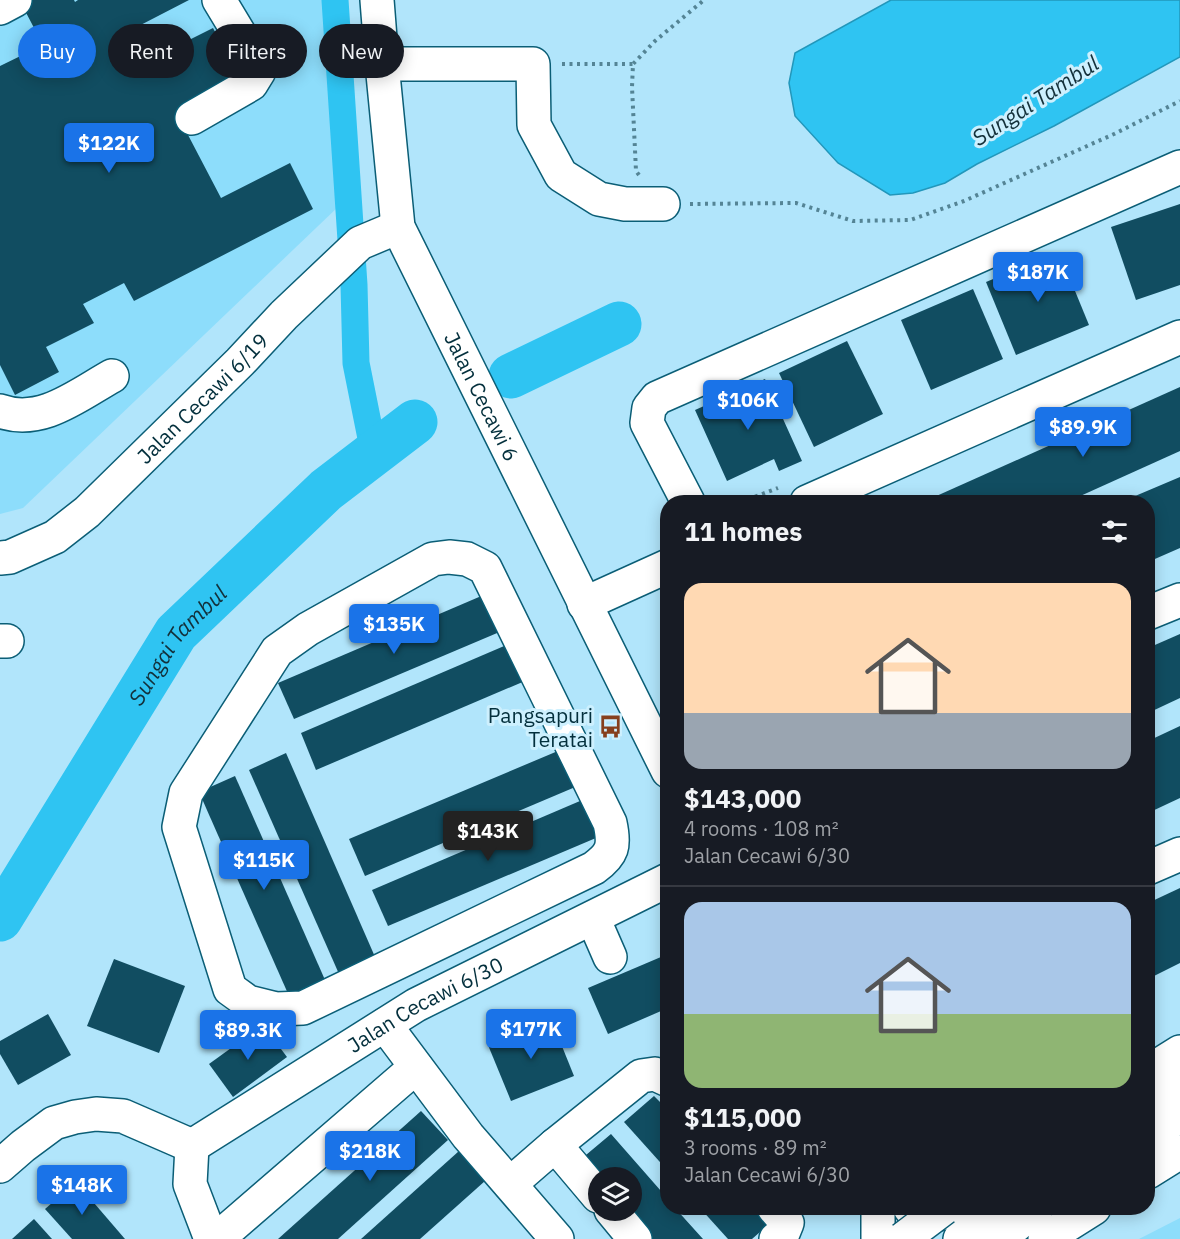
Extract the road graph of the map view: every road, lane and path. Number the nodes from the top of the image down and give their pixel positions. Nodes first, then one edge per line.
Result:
1 (15, 0) edge
2 (219, 0) edge
3 (378, 0) edge
4 (704, 0) edge
5 (0, 8) edge
6 (380, 24) edge
7 (404, 64) edge
8 (533, 64) junction
9 (633, 64) junction
10 (383, 78) edge
11 (1180, 101) edge
12 (192, 118) dead end
13 (1180, 167) edge
14 (663, 204) junction
15 (398, 227) junction
16 (1180, 337) edge
17 (112, 376) dead end
18 (0, 411) edge
19 (778, 488) dead end
20 (684, 495) edge
21 (760, 495) edge
22 (830, 495) edge
23 (0, 558) edge
24 (660, 570) edge
25 (1180, 600) edge
26 (584, 604) junction
27 (1155, 610) edge
28 (660, 755) edge
29 (1180, 854) edge
30 (1155, 865) edge
31 (660, 884) edge
32 (593, 918) junction
33 (610, 957) dead end
34 (401, 960) junction
35 (416, 1005) junction
36 (385, 1025) junction
37 (1180, 1052) edge
38 (416, 1066) junction
39 (1155, 1068) edge
40 (660, 1076) edge
41 (1180, 1087) edge
42 (1155, 1100) edge
43 (1180, 1116) edge
44 (1155, 1132) edge
45 (555, 1145) junction
46 (192, 1146) junction
47 (1180, 1152) edge
48 (0, 1166) edge
49 (1155, 1168) edge
50 (510, 1184) junction
51 (588, 1184) edge
52 (780, 1215) edge
53 (878, 1215) edge
54 (935, 1215) edge
55 (989, 1215) edge
56 (1028, 1215) edge
57 (1083, 1215) edge
58 (620, 1221) edge
59 (212, 1239) edge
60 (217, 1239) edge
61 (557, 1239) edge
62 (635, 1239) edge
63 (776, 1239) edge
64 (878, 1239) edge
65 (903, 1239) edge
66 (960, 1239) edge
67 (999, 1239) edge
68 (1045, 1239) edge

1 - 5 main road
2 - 12 main road
3 - 6 main road, Jalan Cecawi 6
4 - 9 path
7 - 8 main road
8 - 9 path
8 - 14 main road
9 - 14 path
10 - 15 main road, Jalan Cecawi 6
11 - 14 path
13 - 20 main road
15 - 23 main road, Jalan Cecawi 6/19
15 - 26 main road, Jalan Cecawi 6
16 - 22 main road
17 - 18 main road
19 - 21 path
24 - 26 main road
25 - 27 main road
26 - 28 main road, Jalan Cecawi 6
29 - 30 main road
31 - 32 main road, Jalan Cecawi 6/30
32 - 33 main road
32 - 35 main road, Jalan Cecawi 6/30
34 - 34 main road
34 - 35 main road
35 - 36 main road, Jalan Cecawi 6/30
36 - 38 main road
36 - 46 main road, Jalan Cecawi 6/30
37 - 39 main road
38 - 50 main road
38 - 60 main road
40 - 45 main road
41 - 42 main road
43 - 44 main road
45 - 50 main road
45 - 51 main road
46 - 48 main road
46 - 59 main road
47 - 49 main road
50 - 61 main road
52 - 63 main road
53 - 64 main road
54 - 65 main road, bridge
55 - 66 main road
56 - 67 main road
57 - 68 main road
58 - 62 main road

